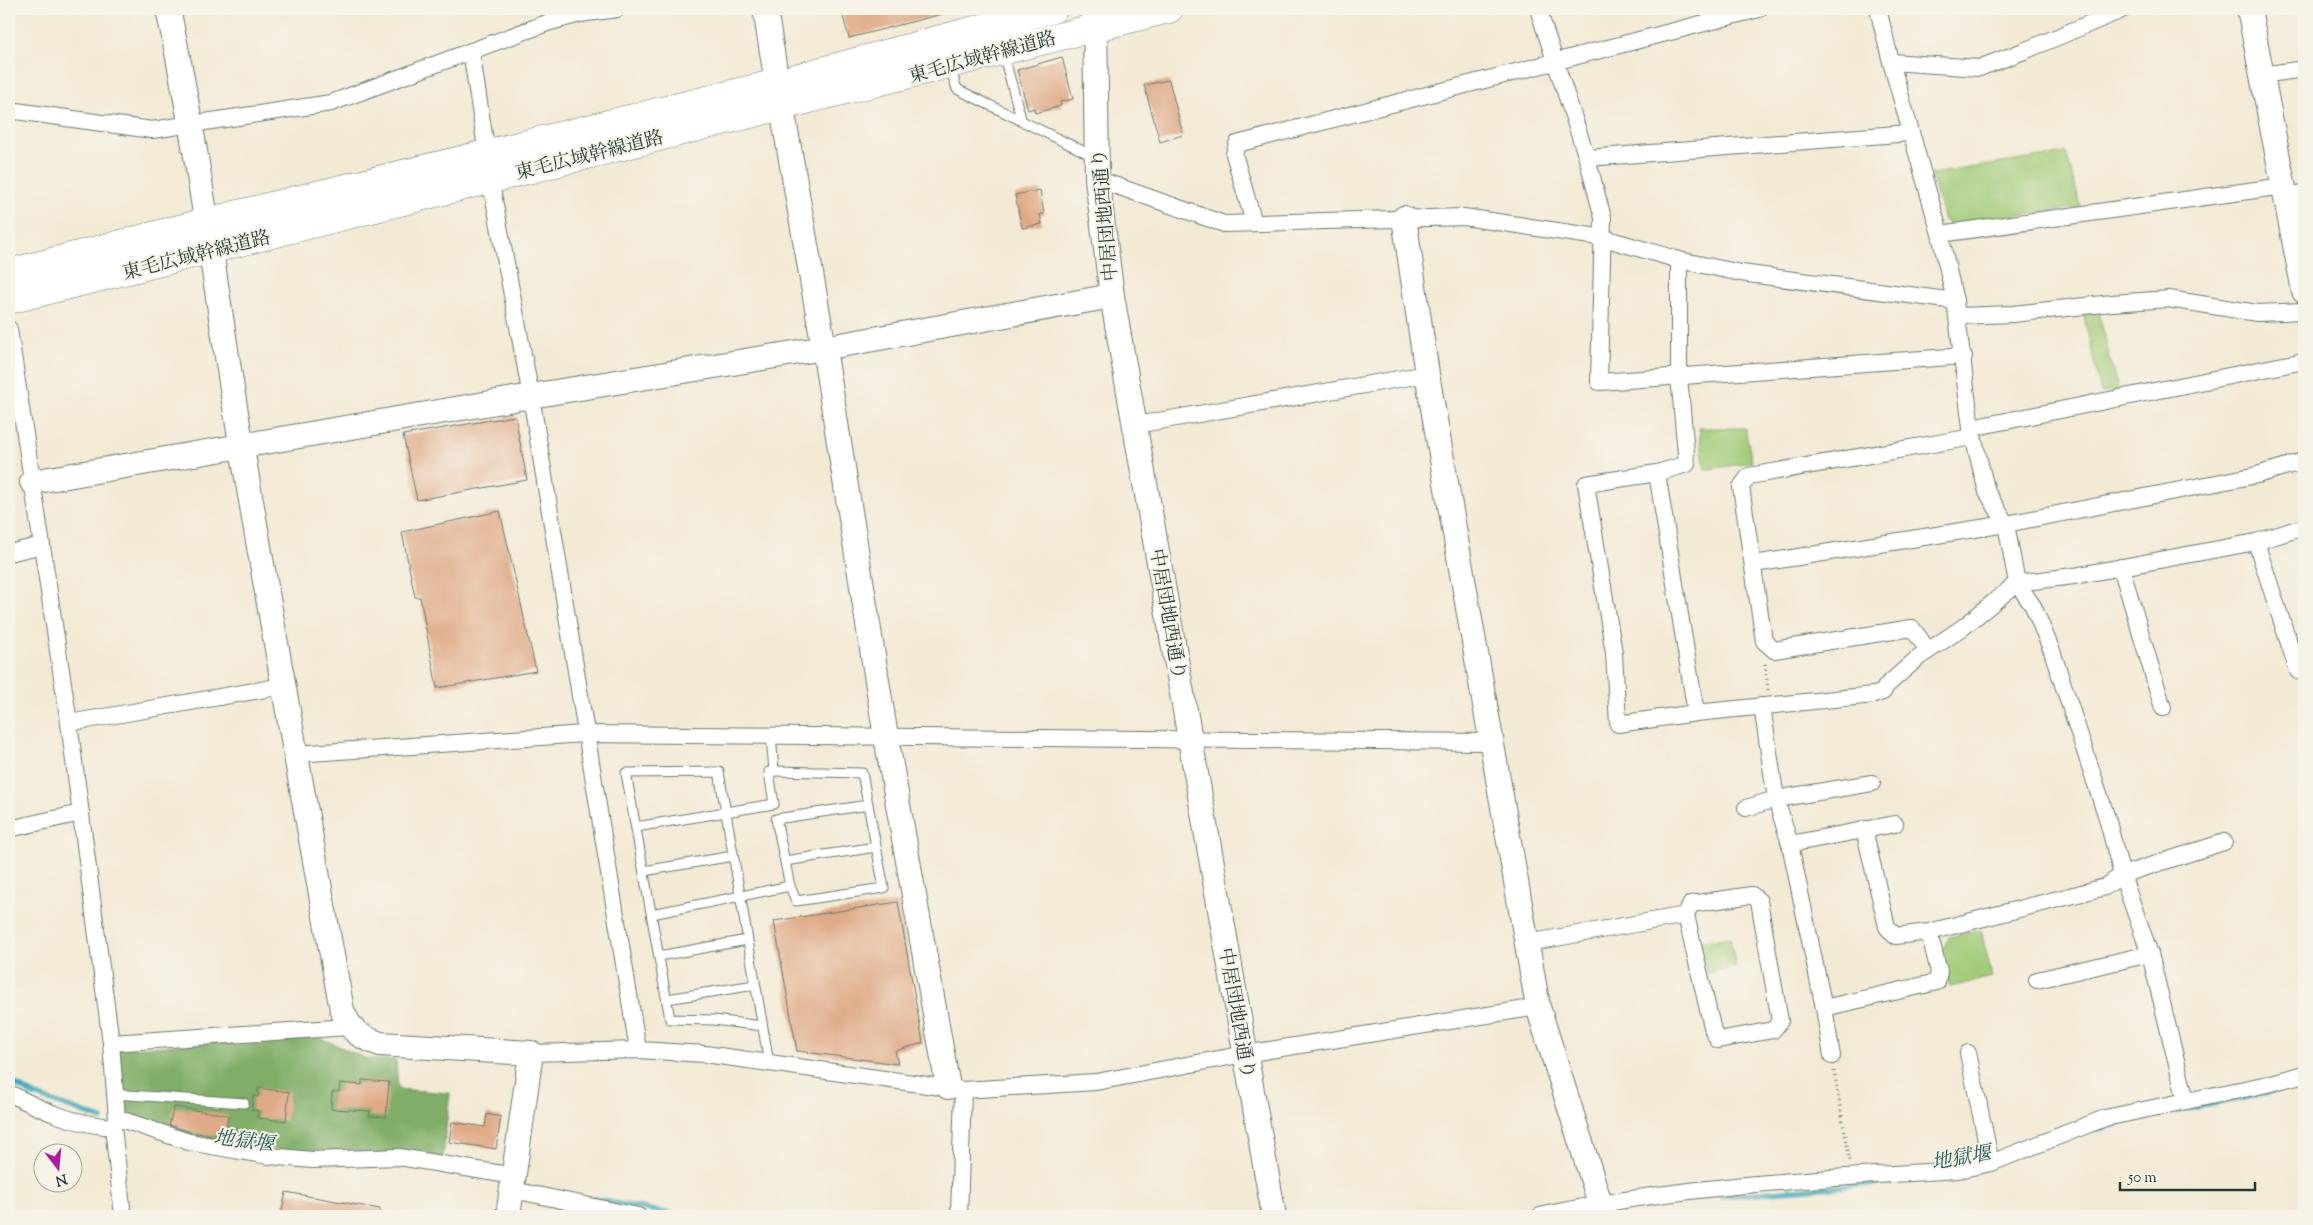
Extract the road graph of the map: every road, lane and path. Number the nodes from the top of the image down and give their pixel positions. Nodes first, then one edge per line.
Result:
1 (168, 9) edge
2 (617, 9) edge
3 (765, 9) edge
4 (1053, 9) edge
5 (1169, 9) edge
6 (1538, 9) edge
7 (1759, 9) edge
8 (1878, 9) edge
9 (2124, 9) edge
10 (2249, 9) edge
11 (990, 17) edge
12 (1096, 18) edge
13 (1002, 50) junction
14 (472, 51) junction
15 (1554, 61) junction
16 (1891, 62) junction
17 (949, 65) junction
18 (2304, 69) edge
19 (2262, 74) junction
20 (780, 95) junction
21 (9, 110) edge
22 (1022, 122) junction
23 (191, 125) junction
24 (1910, 133) junction
25 (1587, 158) junction
26 (488, 166) junction
27 (1097, 169) junction
28 (2291, 192) edge
29 (1404, 218) junction
30 (206, 222) junction
31 (1254, 223) junction
32 (1940, 234) junction
33 (1604, 238) junction
34 (210, 251) junction
35 (1679, 260) junction
36 (9, 274) edge
37 (2304, 291) edge
38 (1112, 296) junction
39 (9, 300) edge
40 (1957, 309) junction
41 (2304, 311) edge
42 (9, 330) edge
43 (824, 348) junction
44 (1964, 356) junction
45 (2304, 361) edge
46 (1427, 374) junction
47 (1679, 378) junction
48 (531, 396) junction
49 (1136, 425) junction
50 (1972, 433) junction
51 (242, 447) junction
52 (2304, 461) edge
53 (1657, 473) junction
54 (32, 482) junction
55 (2006, 524) junction
56 (2304, 527) edge
57 (2256, 542) junction
58 (42, 545) junction
59 (9, 553) edge
60 (1754, 564) junction
61 (2121, 567) junction
62 (2017, 583) junction
63 (1771, 647) junction
64 (1928, 650) junction
65 (2298, 672) dead end
66 (283, 686) junction
67 (1766, 706) junction
68 (2163, 708) dead end
69 (1696, 713) junction
70 (69, 723) junction
71 (584, 734) junction
72 (771, 736) junction
73 (886, 737) junction
74 (1191, 740) junction
75 (1490, 742) junction
76 (296, 754) junction
77 (774, 771) junction
78 (1872, 783) dead end
79 (1776, 799) junction
80 (774, 804) junction
81 (868, 804) junction
82 (1746, 808) dead end
83 (726, 812) junction
84 (81, 813) junction
85 (776, 819) junction
86 (1896, 824) dead end
87 (636, 827) junction
88 (9, 829) edge
89 (1864, 829) junction
90 (2224, 842) dead end
91 (1790, 844) junction
92 (876, 847) junction
93 (733, 856) junction
94 (784, 861) junction
95 (644, 871) junction
96 (2122, 875) junction
97 (790, 886) junction
98 (740, 896) junction
99 (652, 914) junction
100 (1686, 915) junction
101 (1929, 932) junction
102 (748, 940) junction
103 (1527, 943) junction
104 (2150, 954) junction
105 (659, 956) junction
106 (2037, 980) dead end
107 (755, 985) junction
108 (667, 1000) junction
109 (1538, 1007) junction
110 (1824, 1008) junction
111 (762, 1026) junction
112 (349, 1027) junction
113 (111, 1043) junction
114 (638, 1050) junction
115 (1968, 1053) dead end
116 (531, 1054) junction
117 (1245, 1054) junction
118 (1832, 1056) joint
119 (769, 1062) junction
120 (2304, 1074) edge
121 (956, 1088) junction
122 (9, 1093) edge
123 (115, 1094) junction
124 (2186, 1101) junction
125 (244, 1103) dead end
126 (115, 1123) junction
127 (1991, 1163) junction
128 (1852, 1177) junction
129 (514, 1183) junction
130 (1602, 1209) edge
131 (123, 1216) edge
132 (508, 1216) edge
133 (638, 1216) edge
134 (960, 1216) edge
135 (1274, 1216) edge
136 (1540, 1216) edge

1 - 23 street
2 - 14 street
3 - 20 street
4 - 11 highway, 東毛広域幹線道路
5 - 12 highway, 東毛広域幹線道路
6 - 15 street
7 - 15 street
8 - 16 street
9 - 16 street
10 - 19 street
11 - 20 highway, 東毛広域幹線道路
12 - 13 highway, 東毛広域幹線道路
12 - 27 street, 中居団地西通り
13 - 17 highway, 東毛広域幹線道路
13 - 22 lane
14 - 23 street
14 - 26 street
15 - 25 street
15 - 31 street
16 - 24 street
17 - 20 highway, 東毛広域幹線道路
17 - 22 lane
18 - 19 street
19 - 28 street
20 - 26 highway, 東毛広域幹線道路
20 - 43 street
21 - 23 street
22 - 27 lane
23 - 30 street
24 - 25 street
24 - 32 street
25 - 33 street
26 - 30 highway, 東毛広域幹線道路
26 - 34 highway, 東毛広域幹線道路
26 - 48 street
27 - 31 street
27 - 38 street, 中居団地西通り
28 - 32 street
28 - 37 street
29 - 31 street
29 - 33 street
29 - 46 street
30 - 34 street
30 - 36 highway, 東毛広域幹線道路
32 - 40 street
33 - 35 street
33 - 47 street
34 - 39 highway, 東毛広域幹線道路
34 - 51 street
35 - 40 street
35 - 47 street
38 - 43 street
38 - 49 street, 中居団地西通り
40 - 41 street
40 - 44 street
42 - 54 street
43 - 48 street
43 - 73 street
44 - 47 street
44 - 50 street
45 - 50 street
46 - 49 street
46 - 75 street
47 - 53 street
48 - 51 street
48 - 71 street
49 - 74 street, 中居団地西通り
50 - 55 street
50 - 60 street
51 - 54 street
51 - 66 street
52 - 55 street
53 - 69 street
53 - 69 street
54 - 58 street
55 - 60 street
55 - 62 street
56 - 57 street
57 - 61 street
57 - 65 street
58 - 59 street
58 - 70 street
60 - 63 street
61 - 62 street
61 - 68 street
62 - 64 street
62 - 96 street
63 - 64 street
63 - 67 path
64 - 67 street
66 - 70 street
66 - 76 street
67 - 69 street
67 - 79 street
70 - 84 street
71 - 72 street
71 - 76 street
71 - 114 street
72 - 73 street
72 - 77 lane
73 - 74 street
73 - 121 street
74 - 75 street
74 - 117 street, 中居団地西通り
75 - 103 street
76 - 112 street
77 - 80 lane
77 - 81 lane
78 - 79 street
79 - 82 street
79 - 91 street
80 - 83 lane
80 - 85 lane
81 - 85 lane
81 - 92 lane
83 - 87 lane
83 - 87 lane
83 - 93 lane
84 - 88 street
84 - 113 street
85 - 94 lane
86 - 89 street
87 - 95 lane
89 - 91 street
89 - 101 street
90 - 96 street
91 - 110 street
92 - 94 lane
92 - 97 lane
93 - 95 lane
93 - 98 lane
94 - 97 lane
95 - 99 lane
96 - 101 street
96 - 104 street
97 - 98 lane
98 - 99 lane
98 - 102 lane
99 - 105 lane
100 - 100 street
100 - 103 street
101 - 110 street
102 - 105 lane
102 - 107 lane
103 - 109 street
104 - 106 street
104 - 124 street
105 - 108 lane
107 - 108 lane
107 - 111 lane
108 - 111 lane
109 - 117 street
109 - 130 street
110 - 118 street
111 - 119 lane
112 - 113 street
112 - 116 street
113 - 123 street
114 - 116 street
114 - 119 street
115 - 127 street
116 - 129 street
117 - 121 street
117 - 135 street, 中居団地西通り
118 - 128 path
119 - 121 street
120 - 124 street
121 - 134 street
122 - 126 street
123 - 125 lane
123 - 126 street
124 - 127 street
126 - 129 street
126 - 131 street
127 - 128 street
128 - 130 street
129 - 132 street
129 - 133 street
130 - 136 street

